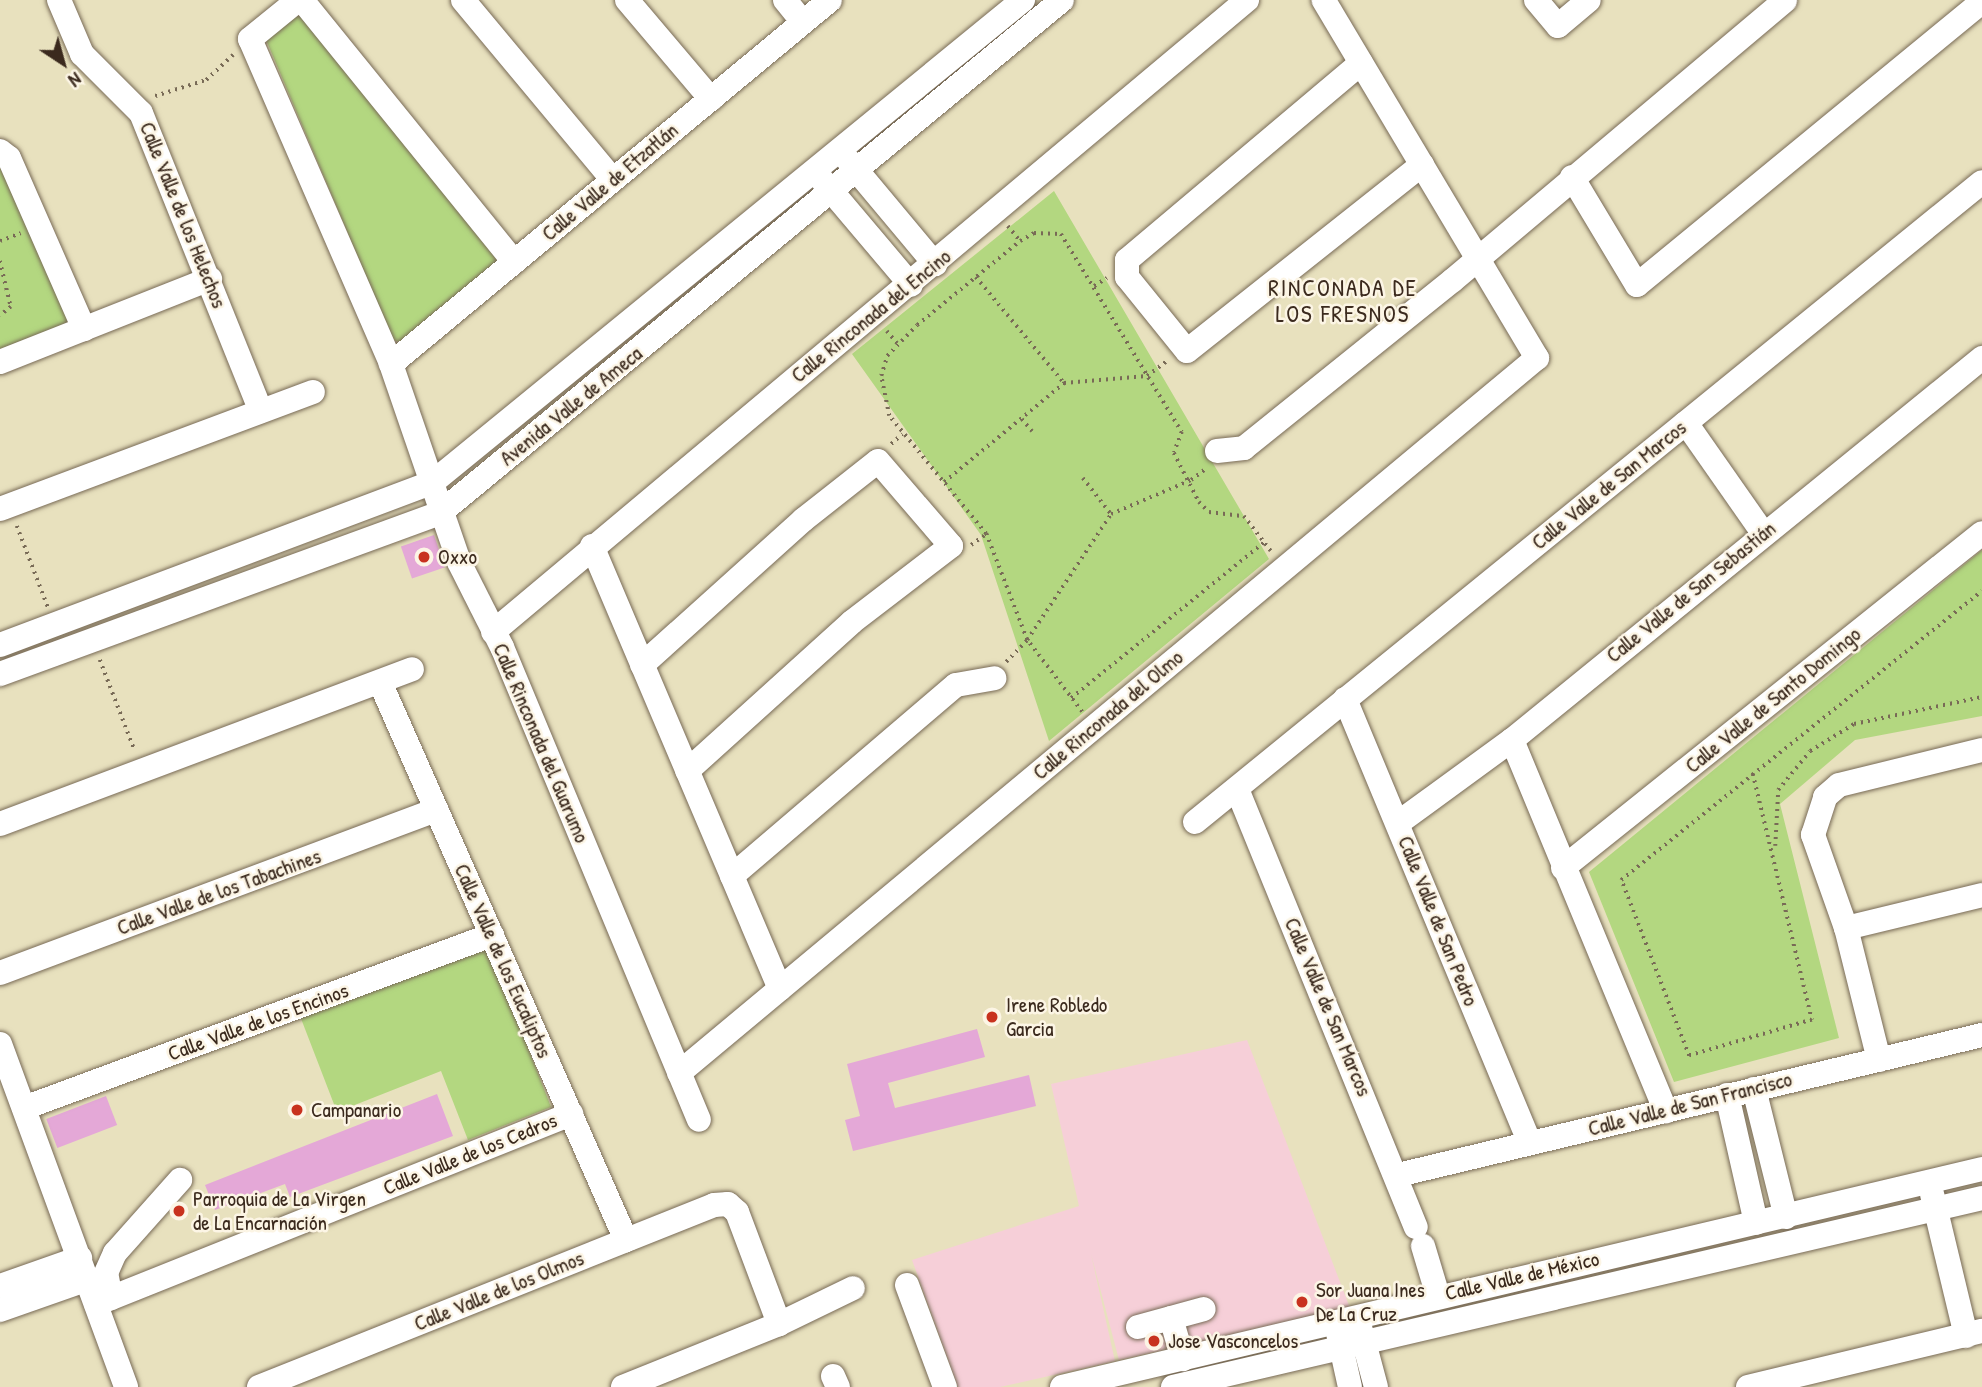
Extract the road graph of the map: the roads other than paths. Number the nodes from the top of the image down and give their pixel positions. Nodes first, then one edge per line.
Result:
1 (59, 0) edge
2 (300, 0) edge
3 (463, 0) edge
4 (627, 0) edge
5 (785, 0) edge
6 (830, 0) edge
7 (1062, 0) edge
8 (1247, 0) edge
9 (1324, 0) edge
10 (1536, 0) edge
11 (1589, 0) edge
12 (1785, 0) edge
13 (1982, 2) edge
14 (1031, 5) edge
15 (803, 22) junction
16 (1362, 63) junction
17 (711, 99) junction
18 (0, 151) edge
19 (841, 152) junction
20 (1422, 165) junction
21 (856, 171) junction
22 (815, 172) junction
23 (1572, 177) junction
24 (613, 180) junction
25 (1982, 182) edge
26 (833, 191) junction
27 (1477, 257) junction
28 (514, 262) junction
29 (935, 264) junction
30 (210, 279) junction
31 (911, 285) junction
32 (85, 328) junction
33 (0, 362) edge
34 (1981, 362) edge
35 (391, 364) junction
36 (313, 391) dead end
37 (261, 411) junction
38 (1686, 424) junction
39 (1217, 451) road end
40 (433, 482) junction
41 (5, 507) edge
42 (440, 513) junction
43 (1982, 533) edge
44 (1763, 534) junction
45 (592, 546) junction
46 (493, 632) junction
47 (0, 645) edge
48 (642, 665) junction
49 (412, 669) dead end
50 (0, 674) edge
51 (995, 678) road end
52 (380, 682) junction
53 (1345, 699) junction
54 (1512, 740) junction
55 (1982, 750) edge
56 (687, 771) junction
57 (1237, 789) junction
58 (437, 810) junction
59 (1195, 822) dead end
60 (1398, 823) junction
61 (0, 824) edge
62 (1563, 868) junction
63 (732, 876) junction
64 (1982, 895) edge
65 (1846, 928) junction
66 (492, 935) junction
67 (0, 973) edge
68 (780, 989) junction
69 (1982, 1035) edge
70 (0, 1044) edge
71 (1879, 1060) junction
72 (679, 1073) junction
73 (1754, 1089) junction
74 (1727, 1095) junction
75 (24, 1108) junction
76 (1666, 1111) junction
77 (571, 1114) junction
78 (699, 1120) dead end
79 (1530, 1143) junction
80 (1982, 1169) edge
81 (1398, 1175) junction
82 (180, 1180) dead end
83 (1929, 1183) junction
84 (1982, 1198) edge
85 (1936, 1209) junction
86 (1798, 1214) junction
87 (1756, 1223) junction
88 (1816, 1237) junction
89 (626, 1240) junction
90 (84, 1269) junction
91 (907, 1285) dead end
92 (0, 1286) edge
93 (853, 1288) dead end
94 (1437, 1296) junction
95 (104, 1301) junction
96 (1204, 1309) dead end
97 (0, 1310) edge
98 (1171, 1318) junction
99 (1346, 1319) junction
100 (779, 1324) junction
101 (1138, 1327) dead end
102 (1974, 1334) edge
103 (1353, 1346) junction
104 (1183, 1359) junction
105 (125, 1387) edge
106 (258, 1387) edge
107 (623, 1387) edge
108 (944, 1387) edge
109 (1062, 1387) edge
110 (1172, 1387) edge
111 (1350, 1387) edge
112 (1376, 1387) edge
113 (1748, 1387) edge

1 - 30 street, Calle Valle de los Helechos
2 - 28 street
2 - 35 street, Calle Rinconada del Guarumo
3 - 24 street
4 - 17 street
5 - 15 street
6 - 15 street, Calle Valle de Etzatlán
7 - 14 street, Avenida Valle de Ameca
8 - 29 street, Calle Rinconada del Encino
9 - 16 street
10 - 11 street
12 - 23 street
13 - 23 street
14 - 19 street, Avenida Valle de Ameca
14 - 21 street, Avenida Valle de Ameca
15 - 17 street, Calle Valle de Etzatlán
16 - 20 street
16 - 20 street
17 - 24 street, Calle Valle de Etzatlán
18 - 32 street
19 - 21 street
19 - 22 street, Avenida Valle de Ameca
20 - 27 street
21 - 26 street, Avenida Valle de Ameca
21 - 29 street
22 - 26 street
22 - 40 street, Avenida Valle de Ameca
23 - 27 street
24 - 28 street, Calle Valle de Etzatlán
25 - 38 street, Calle Valle de San Marcos
26 - 31 street
26 - 42 street, Avenida Valle de Ameca
27 - 39 street
27 - 68 street, Calle Rinconada del Olmo
28 - 35 street, Calle Valle de Etzatlán
29 - 31 street, Calle Rinconada del Encino
30 - 32 street
30 - 37 street, Calle Valle de los Helechos
31 - 45 street, Calle Rinconada del Encino
32 - 33 street
34 - 44 street, Calle Valle de San Sebastián
35 - 40 street, Calle Rinconada del Guarumo
36 - 37 street
37 - 41 street
38 - 44 street
38 - 53 street, Calle Valle de San Marcos
40 - 42 street, Calle Rinconada del Guarumo
40 - 47 street, Avenida Valle de Ameca
42 - 46 street, Calle Rinconada del Guarumo
42 - 50 street, Avenida Valle de Ameca
43 - 62 street, Calle Valle de Santo Domingo
44 - 54 street, Calle Valle de San Sebastián
45 - 46 street, Calle Rinconada del Encino
45 - 48 street
46 - 72 street, Calle Rinconada del Guarumo
48 - 56 street
48 - 56 street
49 - 52 street
51 - 63 street
52 - 58 street, Calle Valle de los Eucaliptos
52 - 61 street
53 - 57 street, Calle Valle de San Marcos
53 - 60 street, Calle Valle de San Pedro
54 - 60 street, Calle Valle de San Sebastián
54 - 62 street
55 - 65 street
56 - 63 street
57 - 59 street, Calle Valle de San Marcos
57 - 81 street, Calle Valle de San Marcos
58 - 66 street, Calle Valle de los Eucaliptos
58 - 67 street, Calle Valle de los Tabachines
60 - 79 street, Calle Valle de San Pedro
62 - 76 street
63 - 68 street
64 - 65 street
65 - 71 street
66 - 75 street, Calle Valle de los Encinos
66 - 77 street, Calle Valle de los Eucaliptos
68 - 72 street, Calle Rinconada del Olmo
69 - 71 street, Calle Valle de San Francisco
70 - 75 street
71 - 73 street, Calle Valle de San Francisco
72 - 78 street, Calle Rinconada del Guarumo
73 - 74 street, Calle Valle de San Francisco
73 - 86 street
74 - 76 street, Calle Valle de San Francisco
74 - 87 street
75 - 90 street
76 - 79 street, Calle Valle de San Francisco
77 - 89 street, Calle Valle de los Eucaliptos
77 - 95 street, Calle Valle de los Cedros
79 - 81 street, Calle Valle de San Francisco
80 - 83 street, Calle Valle de México
81 - 94 street, Calle Valle de San Marcos
82 - 95 street
83 - 85 street
83 - 86 street, Calle Valle de México
84 - 85 street, Calle Valle de México
85 - 88 street, Calle Valle de México
85 - 102 street
86 - 87 street, Calle Valle de México
86 - 88 street
87 - 94 street, Calle Valle de México
88 - 103 street, Calle Valle de México
89 - 100 street, Calle Valle de los Olmos
89 - 106 street, Calle Valle de los Olmos
90 - 92 street
90 - 95 street
90 - 97 street
91 - 108 street
93 - 100 street
94 - 99 street, Calle Valle de México
95 - 105 street
96 - 98 street
98 - 101 street
98 - 104 street
99 - 103 street
99 - 104 street, Calle Valle de México
100 - 107 street
102 - 113 street
103 - 110 street, Calle Valle de México
103 - 111 street
103 - 112 street
104 - 109 street, Calle Valle de México

